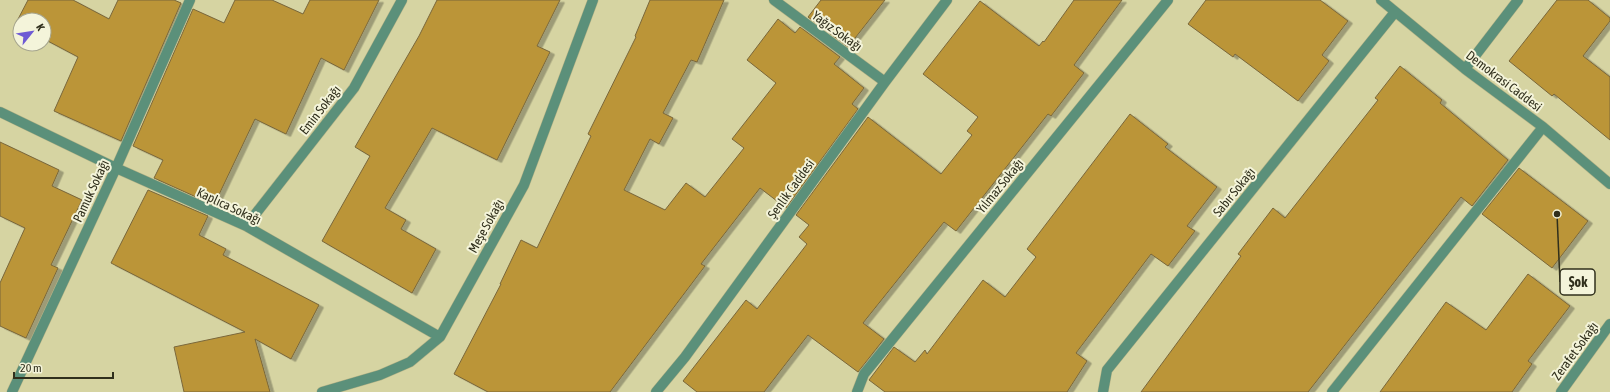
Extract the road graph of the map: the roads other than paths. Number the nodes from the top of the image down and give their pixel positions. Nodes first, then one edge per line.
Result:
1 (190, 0) edge
2 (402, 0) edge
3 (593, 0) edge
4 (774, 0) edge
5 (947, 0) edge
6 (1168, 0) edge
7 (1381, 0) edge
8 (1518, 0) edge
9 (1395, 12) junction
10 (1466, 69) junction
11 (885, 82) junction
12 (0, 112) edge
13 (1544, 127) junction
14 (116, 168) junction
15 (1610, 184) edge
16 (246, 226) junction
17 (1610, 324) edge
18 (440, 337) junction
19 (12, 392) edge
20 (322, 392) edge
21 (656, 392) edge
22 (857, 392) edge
23 (1103, 392) edge
24 (1332, 392) edge
25 (1561, 392) edge

1 - 14 street, Pamuk Sokağı
2 - 16 street, Emin Sokağı
3 - 18 street, Meşe Sokağı
4 - 11 street, Yağız Sokağı
5 - 11 street, Şenlik Caddesi
6 - 22 street, Yılmaz Sokağı
7 - 9 street, Demokrasi Caddesi
8 - 10 street
9 - 10 street, Demokrasi Caddesi
9 - 23 street, Sabır Sokağı
10 - 13 street, Demokrasi Caddesi
11 - 21 street, Şenlik Caddesi
12 - 14 street, Kaplıca Sokağı
13 - 15 street, Demokrasi Caddesi
13 - 24 street
14 - 16 street, Kaplıca Sokağı
14 - 19 street, Pamuk Sokağı
16 - 18 street, Kaplıca Sokağı
17 - 25 street, Zerafet Sokağı
18 - 20 street, Meşe Sokağı

